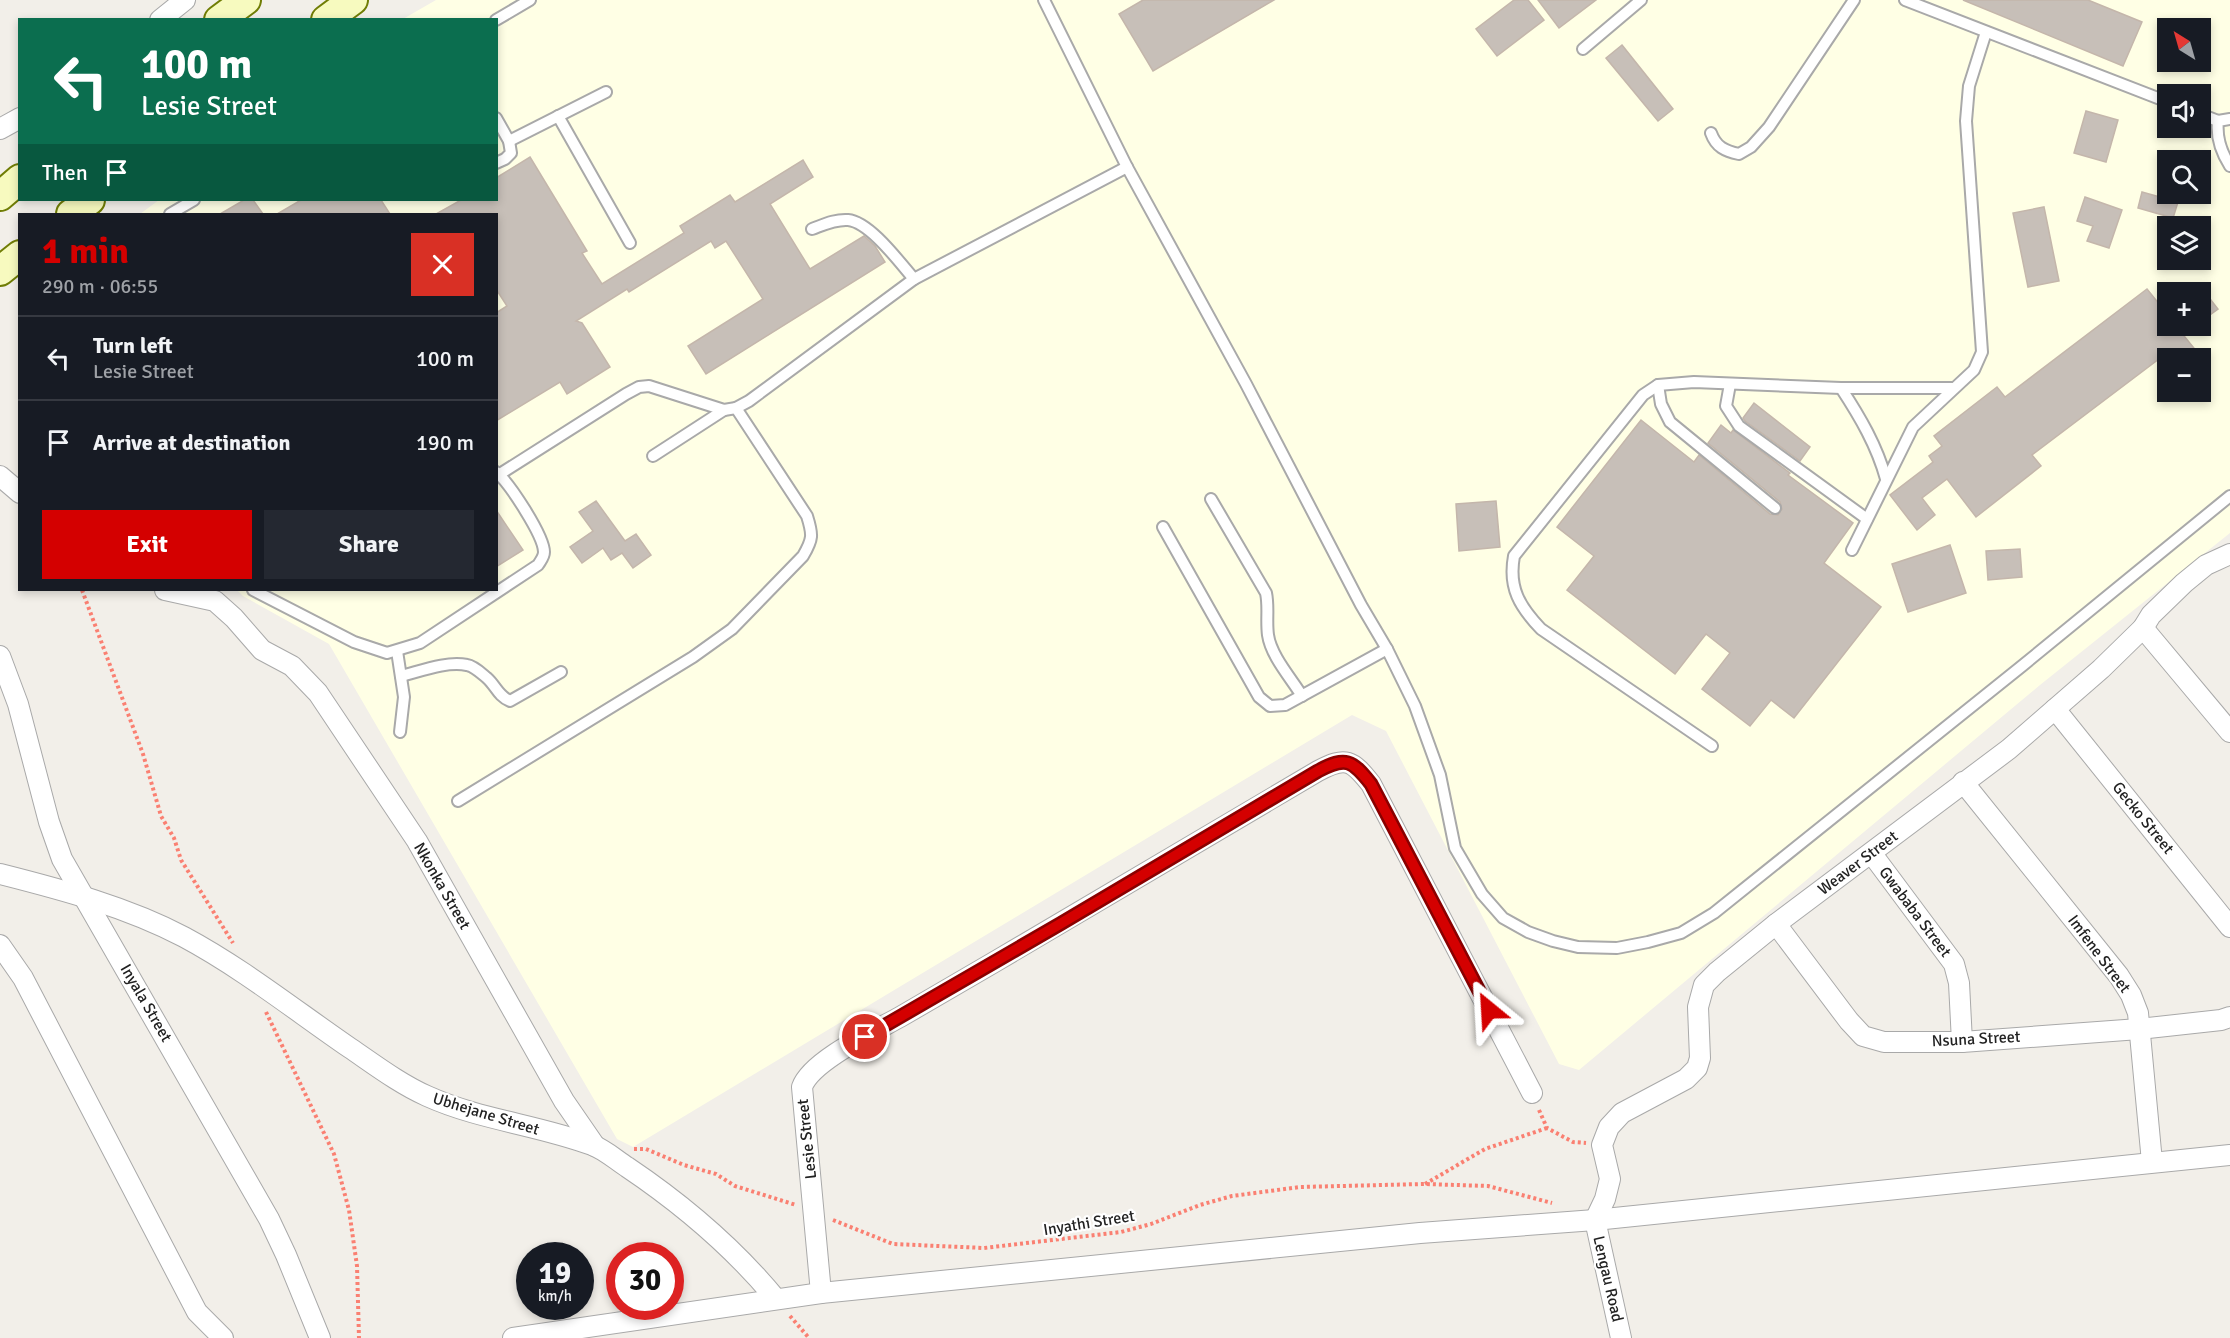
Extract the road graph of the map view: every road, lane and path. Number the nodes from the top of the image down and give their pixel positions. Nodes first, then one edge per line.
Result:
1 (185, 0) edge
2 (246, 0) edge
3 (353, 0) edge
4 (530, 0) edge
5 (1044, 0) edge
6 (1641, 0) edge
7 (1854, 0) edge
8 (1905, 0) edge
9 (162, 18) edge
10 (222, 18) edge
11 (329, 18) edge
12 (498, 19) edge
13 (1986, 32) junction
14 (1583, 49) dead end
15 (606, 92) dead end
16 (2157, 98) edge
17 (558, 116) junction
18 (2211, 118) edge
19 (18, 119) edge
20 (2230, 119) edge
21 (498, 121) edge
22 (2218, 121) junction
23 (0, 128) edge
24 (1711, 133) dead end
25 (510, 141) junction
26 (498, 162) edge
27 (2230, 166) edge
28 (1127, 167) junction
29 (18, 181) edge
30 (0, 196) edge
31 (89, 201) edge
32 (192, 201) edge
33 (72, 213) edge
34 (172, 213) edge
35 (812, 229) dead end
36 (630, 243) dead end
37 (18, 257) edge
38 (0, 271) edge
39 (914, 279) junction
40 (1730, 384) junction
41 (1658, 386) junction
42 (1841, 388) junction
43 (1953, 388) junction
44 (736, 408) junction
45 (724, 410) junction
46 (653, 456) dead end
47 (498, 473) edge
48 (0, 476) edge
49 (1886, 479) junction
50 (18, 491) edge
51 (2230, 496) edge
52 (1211, 499) dead end
53 (1775, 507) dead end
54 (1867, 519) junction
55 (1163, 527) dead end
56 (1852, 550) dead end
57 (2230, 554) edge
58 (170, 591) edge
59 (255, 591) edge
60 (2143, 628) junction
61 (1387, 650) junction
62 (397, 651) junction
63 (0, 656) edge
64 (561, 672) dead end
65 (401, 676) junction
66 (1302, 696) junction
67 (2055, 709) junction
68 (400, 732) dead end
69 (2230, 732) edge
70 (1712, 746) dead end
71 (1963, 782) junction
72 (458, 801) dead end
73 (1872, 854) junction
74 (0, 874) edge
75 (85, 897) junction
76 (1776, 924) junction
77 (2230, 927) edge
78 (0, 945) edge
79 (2230, 1017) edge
80 (2139, 1029) junction
81 (1962, 1042) junction
82 (1532, 1093) joint
83 (1547, 1128) junction
84 (1602, 1145) junction
85 (595, 1146) junction
86 (2230, 1155) edge
87 (2152, 1162) junction
88 (1424, 1184) junction
89 (1563, 1207) dead end
90 (814, 1212) junction
91 (1595, 1220) junction
92 (821, 1293) junction
93 (776, 1299) junction
94 (223, 1338) edge
95 (320, 1338) edge
96 (513, 1338) edge
97 (1621, 1338) edge

1 - 9 street
2 - 10 main road
3 - 11 main road
4 - 12 lane
5 - 28 lane
6 - 14 lane
7 - 24 lane
8 - 13 lane
13 - 16 lane
13 - 43 lane
15 - 17 lane
17 - 25 lane
17 - 36 lane
18 - 22 lane
19 - 23 street
20 - 22 lane
21 - 25 lane
22 - 27 lane
25 - 26 lane
28 - 39 lane
28 - 61 lane
29 - 30 main road
31 - 33 main road
32 - 34 lane
35 - 39 lane
37 - 38 main road
39 - 44 lane
40 - 41 lane
40 - 42 lane
40 - 54 lane
41 - 53 lane
41 - 70 lane
42 - 43 lane
42 - 49 lane
43 - 49 lane
44 - 45 lane
44 - 72 lane
45 - 46 lane
45 - 47 lane
47 - 62 lane
48 - 50 street
49 - 54 lane
51 - 61 lane
52 - 66 lane
54 - 56 lane
55 - 66 lane
57 - 60 street, Weaver Street
58 - 85 street, Nkonka Street
59 - 62 lane
60 - 67 street, Weaver Street
60 - 69 street
61 - 66 lane
62 - 65 lane
63 - 75 street, Inyala Street
64 - 65 lane
65 - 68 lane
67 - 71 street, Weaver Street
67 - 77 street, Gecko Street
71 - 73 street, Weaver Street
71 - 80 street, Imfene Street
73 - 76 street, Weaver Street
73 - 81 street, Gwababa Street
74 - 75 street, Ubhejane Street
75 - 85 street, Ubhejane Street
75 - 95 street, Inyala Street
76 - 81 street, Nsuna Street
76 - 84 street, Weaver Street
78 - 94 street
79 - 80 street, Nsuna Street
80 - 81 street, Nsuna Street
80 - 87 street, Imfene Street
82 - 83 path
82 - 90 street, Lesie Street
83 - 84 path
83 - 88 path
84 - 91 street
85 - 90 path, Inyathi Street
85 - 93 street, Ubhejane Street
86 - 87 street
87 - 91 street
88 - 89 path, Inyathi Street
88 - 90 path, Inyathi Street
90 - 92 street, Lesie Street
91 - 92 street
91 - 97 street, Lengau Road
92 - 93 street
93 - 96 street

